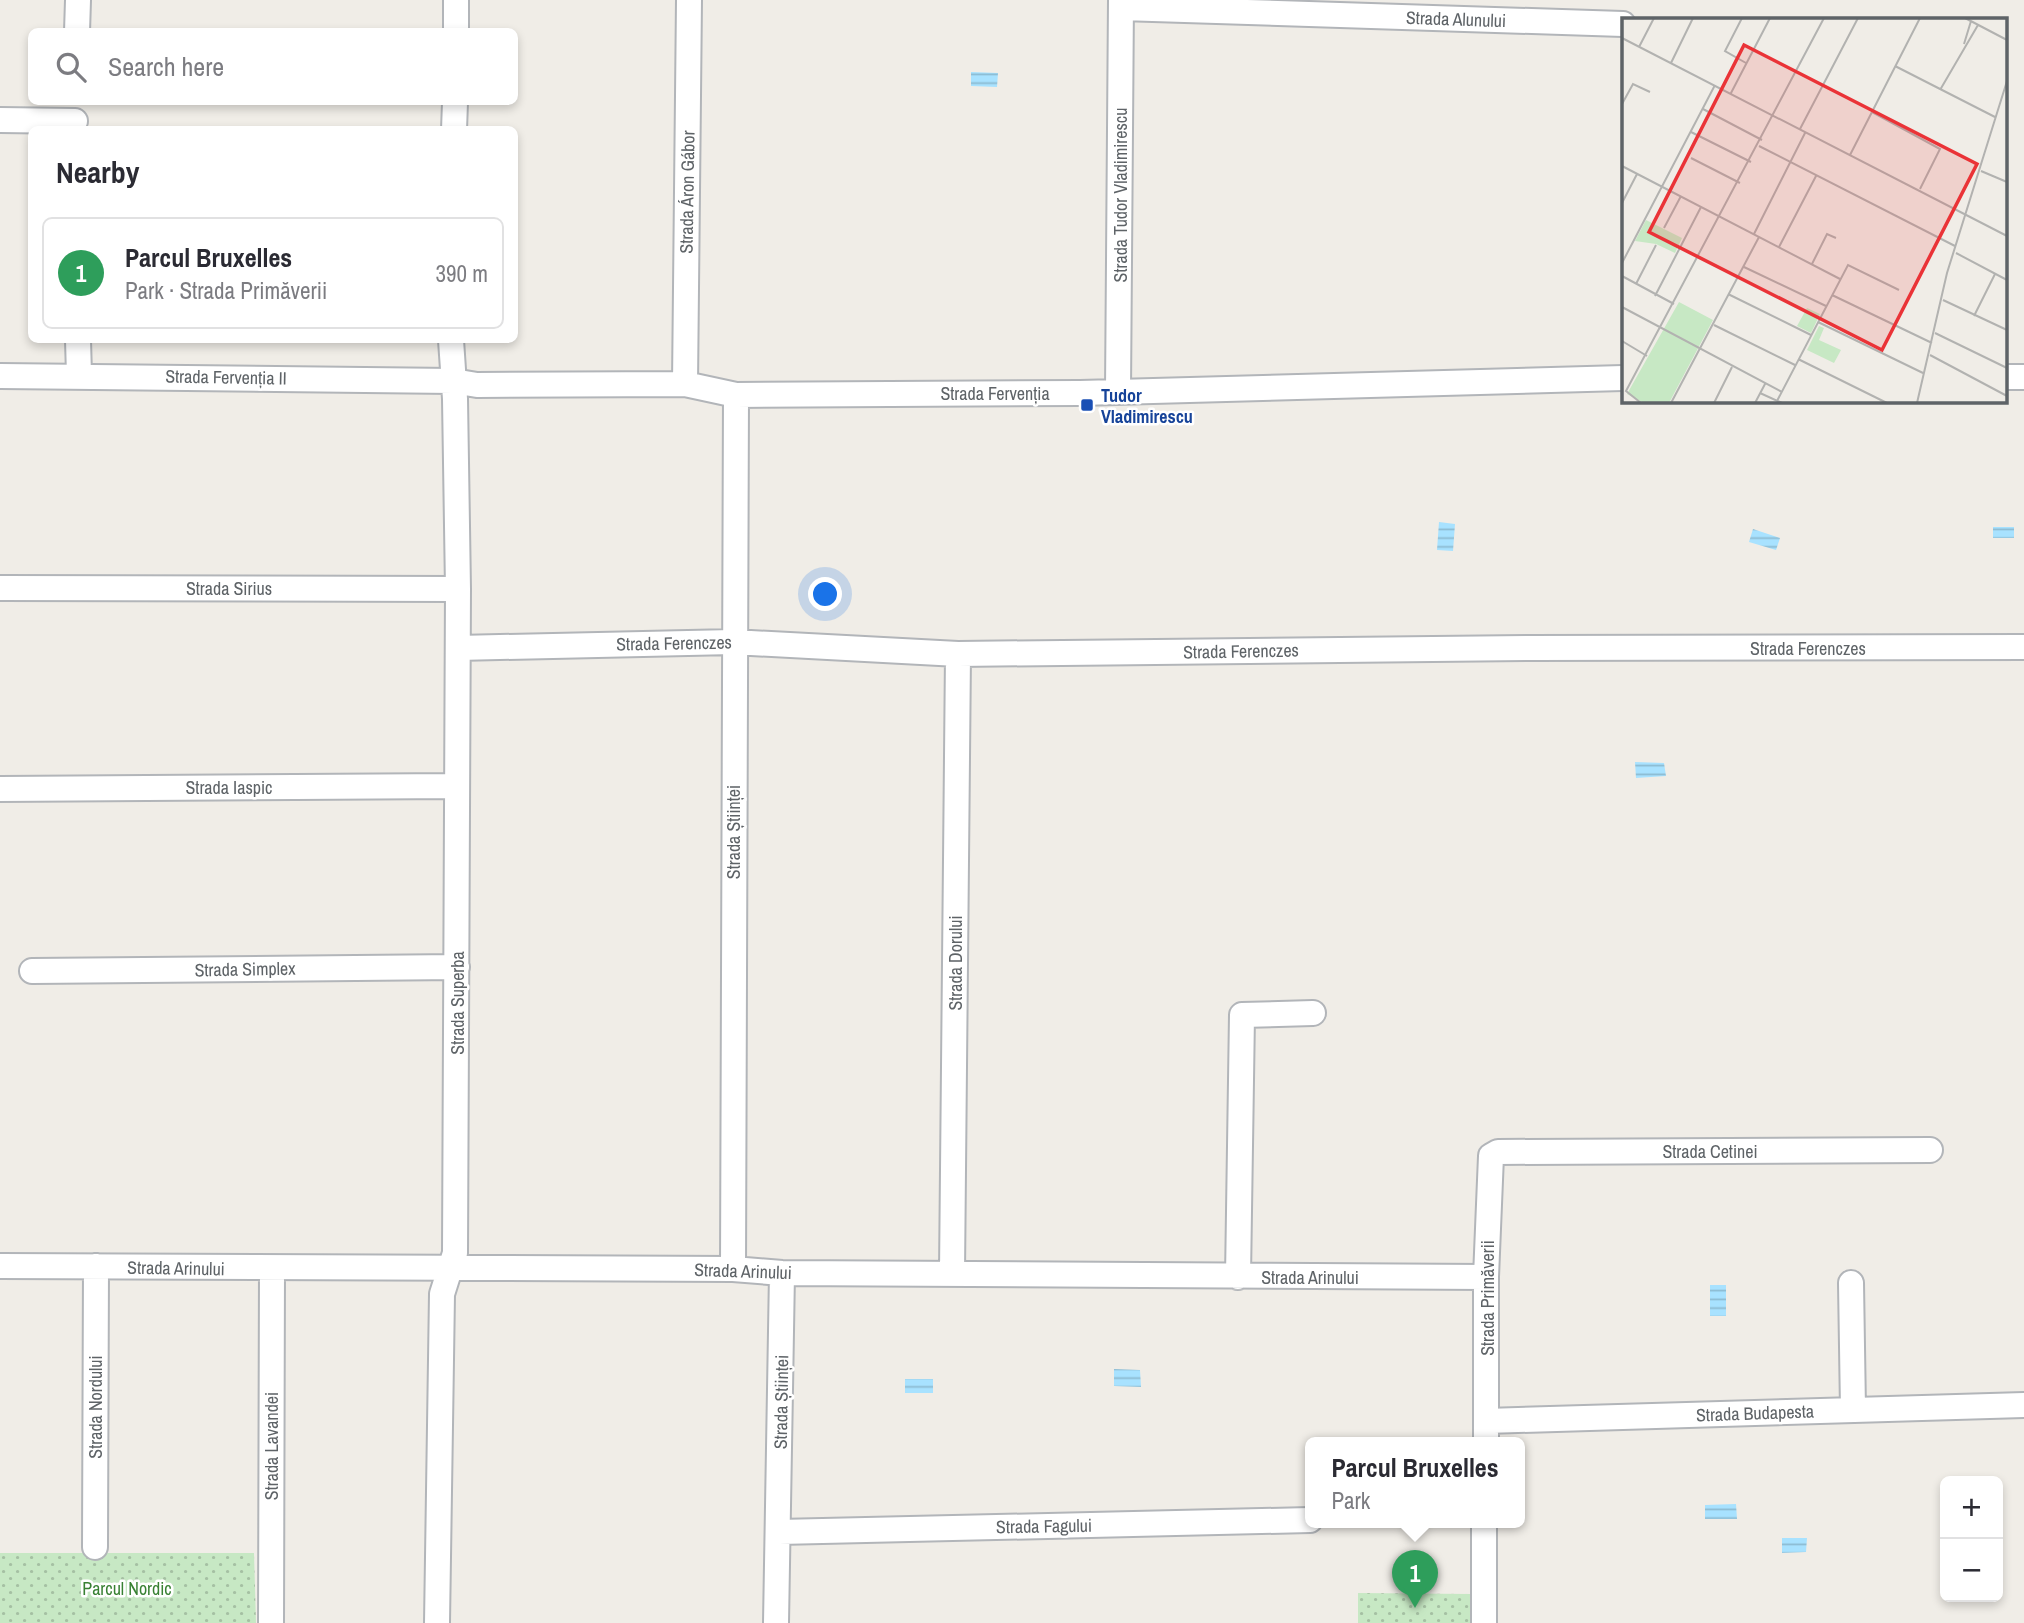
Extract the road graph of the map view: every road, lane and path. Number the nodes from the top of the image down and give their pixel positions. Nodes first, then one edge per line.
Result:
1 (78, 0) edge
2 (456, 0) edge
3 (689, 0) edge
4 (1121, 4) edge
5 (1622, 24) edge
6 (77, 28) edge
7 (456, 28) edge
8 (455, 105) edge
9 (75, 117) edge
10 (0, 120) edge
11 (454, 126) edge
12 (78, 343) edge
13 (451, 343) edge
14 (79, 375) junction
15 (0, 376) edge
16 (1622, 378) edge
17 (453, 381) junction
18 (685, 384) junction
19 (1118, 391) junction
20 (736, 395) junction
21 (0, 588) edge
22 (458, 589) junction
23 (733, 642) junction
24 (2024, 647) edge
25 (458, 648) junction
26 (958, 654) junction
27 (457, 786) junction
28 (0, 789) edge
29 (457, 967) junction
30 (32, 971) dead end
31 (1313, 1013) dead end
32 (1930, 1150) dead end
33 (1491, 1156) joint
34 (0, 1266) edge
35 (96, 1266) junction
36 (452, 1268) junction
37 (272, 1269) junction
38 (733, 1269) junction
39 (782, 1273) junction
40 (953, 1273) junction
41 (1238, 1277) junction
42 (1486, 1277) junction
43 (1851, 1283) dead end
44 (2024, 1405) edge
45 (1853, 1410) junction
46 (1486, 1432) edge
47 (1305, 1520) edge
48 (1484, 1528) edge
49 (779, 1532) junction
50 (95, 1547) dead end
51 (271, 1623) edge
52 (437, 1623) edge
53 (776, 1623) edge
54 (1484, 1623) edge

1 - 6 street
2 - 7 street
3 - 18 street, Strada Áron Gábor
4 - 5 street, Strada Alunului
4 - 19 street, Strada Tudor Vladimirescu
8 - 11 street
9 - 10 street
12 - 14 street
13 - 17 street, Strada Superba
14 - 15 street, Strada Fervenția II
14 - 17 street, Strada Fervenția II
16 - 19 street, Strada Fervenția
17 - 18 street, Strada Fervenția
17 - 22 street, Strada Superba
18 - 20 street, Strada Fervenția
19 - 20 street, Strada Fervenția
20 - 23 street, Strada Științei
21 - 22 street, Strada Sirius
22 - 25 street, Strada Superba
23 - 25 street, Strada Ferenczes
23 - 26 street, Strada Ferenczes
23 - 38 street, Strada Științei
24 - 26 street, Strada Ferenczes
25 - 27 street, Strada Superba
26 - 40 street, Strada Dorului
27 - 28 street, Strada Iaspic
27 - 29 street, Strada Superba
29 - 30 street, Strada Simplex
29 - 36 street, Strada Superba
31 - 41 street
32 - 33 street, Strada Cetinei
33 - 42 street, Strada Primăverii
34 - 35 street, Strada Arinului
35 - 37 street, Strada Arinului
35 - 50 street, Strada Nordului
36 - 37 street, Strada Arinului
36 - 38 street, Strada Arinului
36 - 52 street, Strada Superba
37 - 51 street, Strada Lavandei
38 - 39 street, Strada Arinului
39 - 40 street, Strada Arinului
39 - 49 street, Strada Științei
40 - 41 street, Strada Arinului
41 - 42 street, Strada Arinului
42 - 46 street, Strada Primăverii
43 - 45 street
44 - 45 street, Strada Budapesta
45 - 46 street, Strada Budapesta
47 - 49 street, Strada Fagului
48 - 54 street
49 - 53 street, Strada Științei

